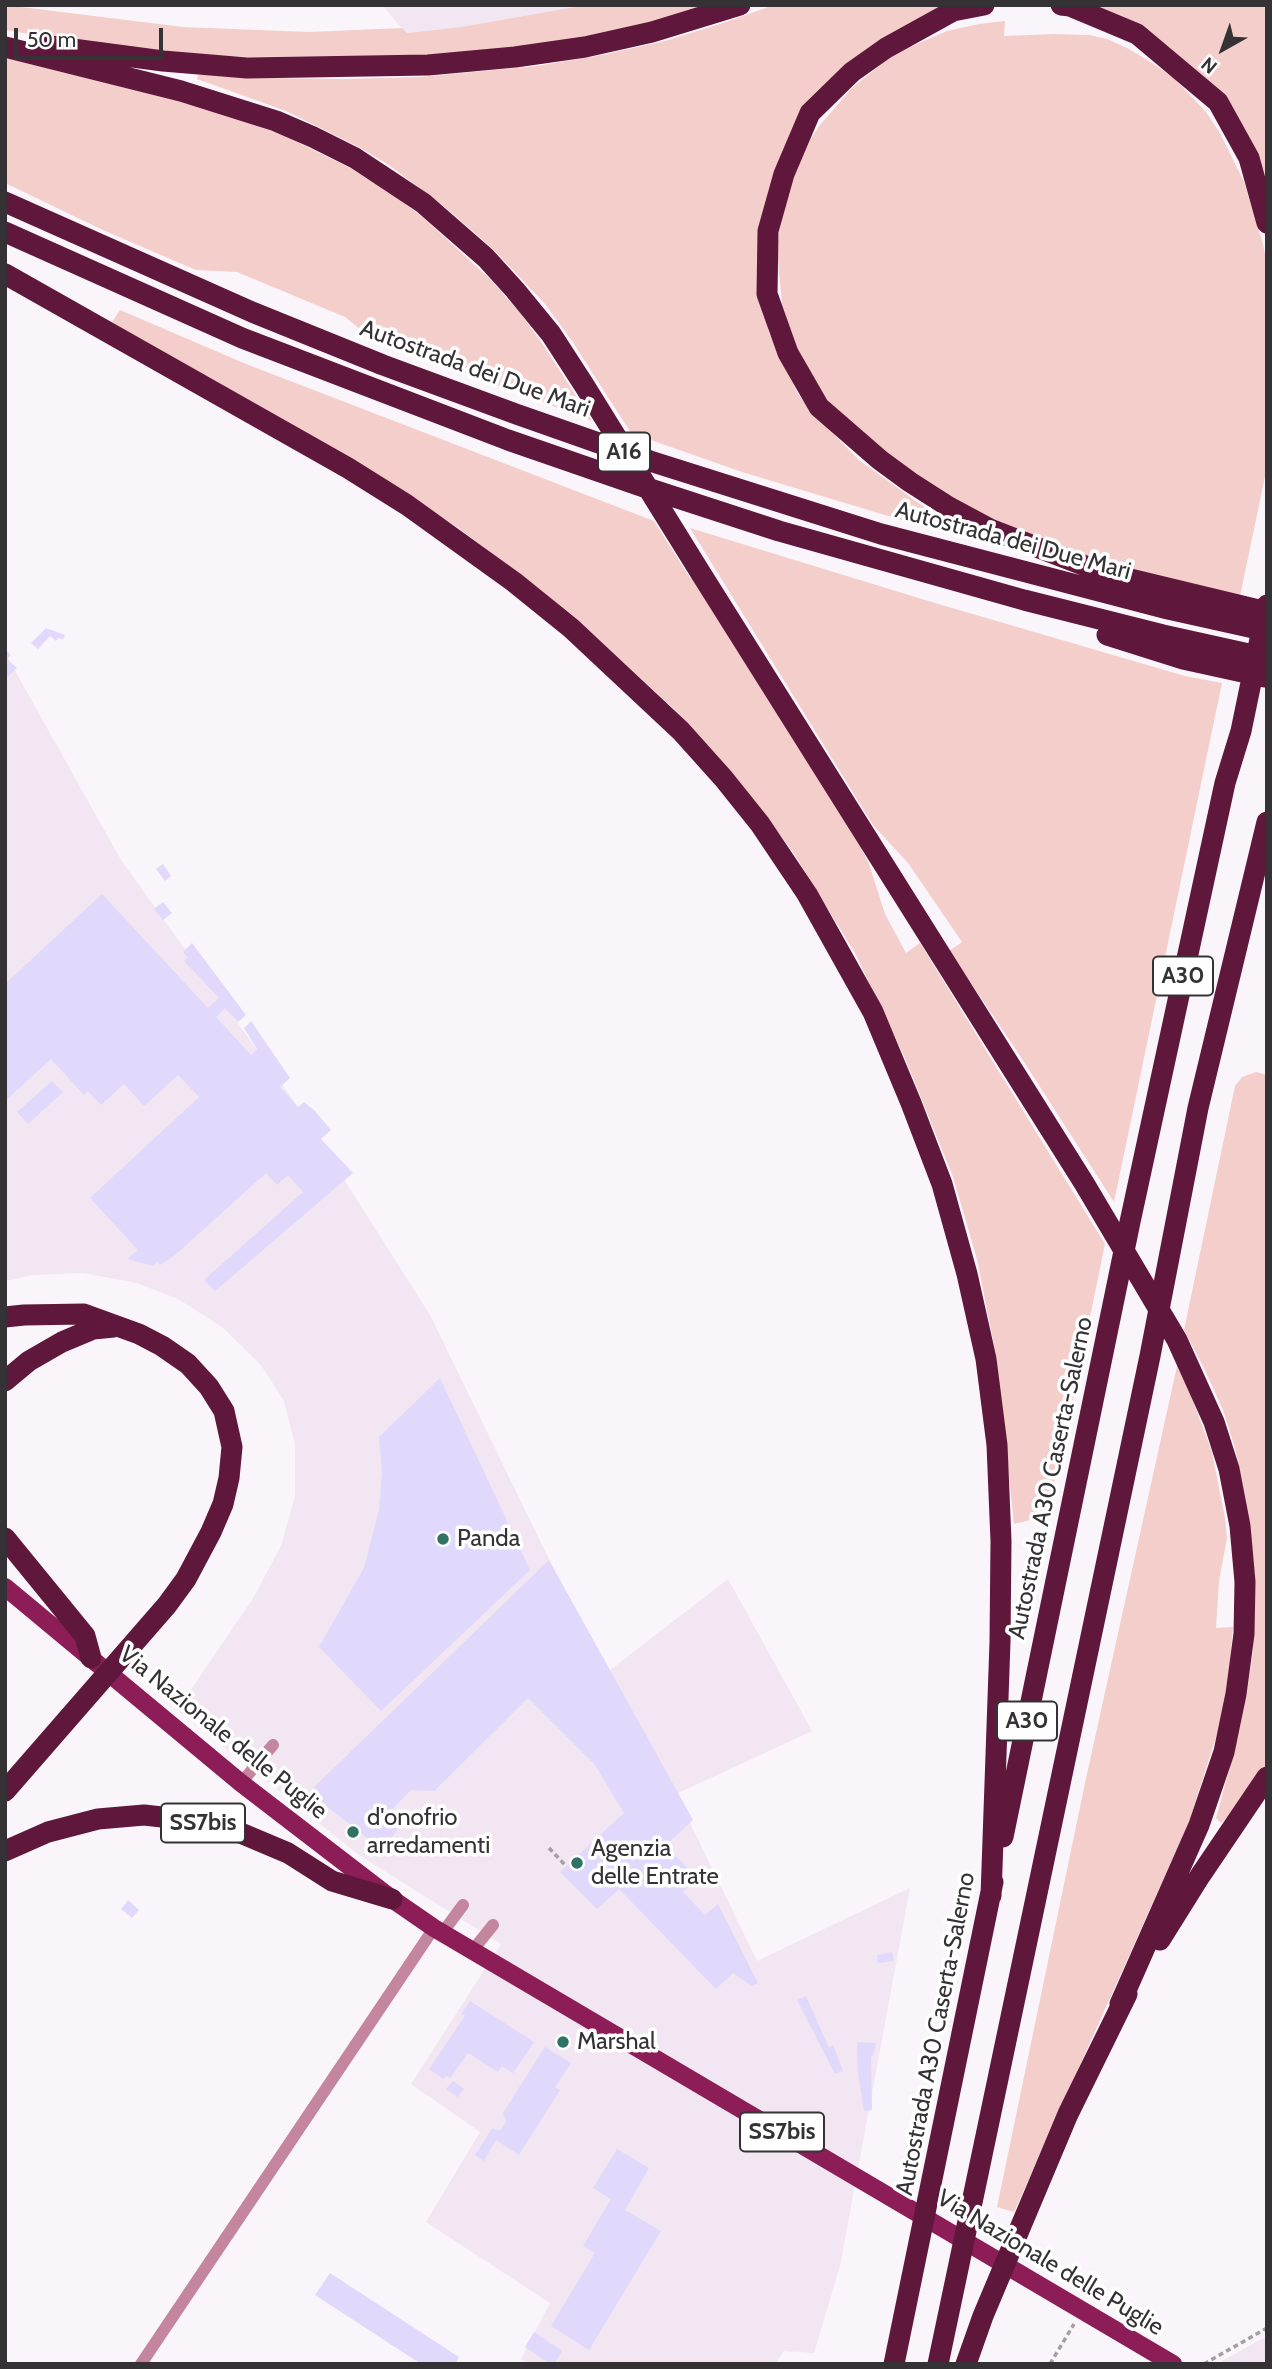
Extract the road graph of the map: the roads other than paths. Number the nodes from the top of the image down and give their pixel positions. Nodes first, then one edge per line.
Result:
1 (740, 5) edge
2 (984, 5) edge
3 (1060, 5) edge
4 (5, 38) edge
5 (5, 47) edge
6 (5, 202) edge
7 (1267, 223) edge
8 (5, 232) edge
9 (5, 274) edge
10 (875, 559) junction
11 (1267, 606) edge
12 (1267, 612) edge
13 (1267, 631) edge
14 (1267, 658) edge
15 (1267, 677) edge
16 (1267, 822) edge
17 (5, 1317) edge
18 (116, 1327) junction
19 (5, 1381) edge
20 (5, 1538) edge
21 (5, 1587) edge
22 (91, 1658) junction
23 (273, 1745) dead end
24 (1267, 1776) edge
25 (241, 1783) junction
26 (5, 1791) edge
27 (5, 1851) edge
28 (991, 1896) junction
29 (392, 1899) junction
30 (463, 1905) dead end
31 (493, 1926) dead end
32 (439, 1930) junction
33 (472, 1950) junction
34 (1120, 2004) junction
35 (141, 2364) edge
36 (894, 2364) edge
37 (938, 2364) edge
38 (966, 2364) edge
39 (1173, 2364) edge

1 - 4 highway
2 - 12 highway
3 - 7 highway
5 - 34 highway
6 - 13 highway, Autostrada dei Due Mari / A16
8 - 10 highway, A16
9 - 28 highway
10 - 14 highway, A16
10 - 15 highway
11 - 28 highway, Autostrada A30 Caserta-Salerno / A30
16 - 37 highway, A30
17 - 18 highway
18 - 19 highway
18 - 26 highway
20 - 22 highway, SS7bis
21 - 22 main road, Via Nazionale delle Puglie / SS7bis
22 - 25 main road, Via Nazionale delle Puglie / SS7bis
23 - 25 lane
24 - 34 highway
25 - 29 main road, Via Nazionale delle Puglie / SS7bis
27 - 29 highway, SS7bis
28 - 36 highway, Autostrada A30 Caserta-Salerno / A30
29 - 32 main road, Via Nazionale delle Puglie / SS7bis
30 - 32 lane
31 - 33 lane
32 - 33 main road, Via Nazionale delle Puglie / SS7bis
32 - 35 lane
33 - 39 main road, Via Nazionale delle Puglie / SS7bis
34 - 38 highway

